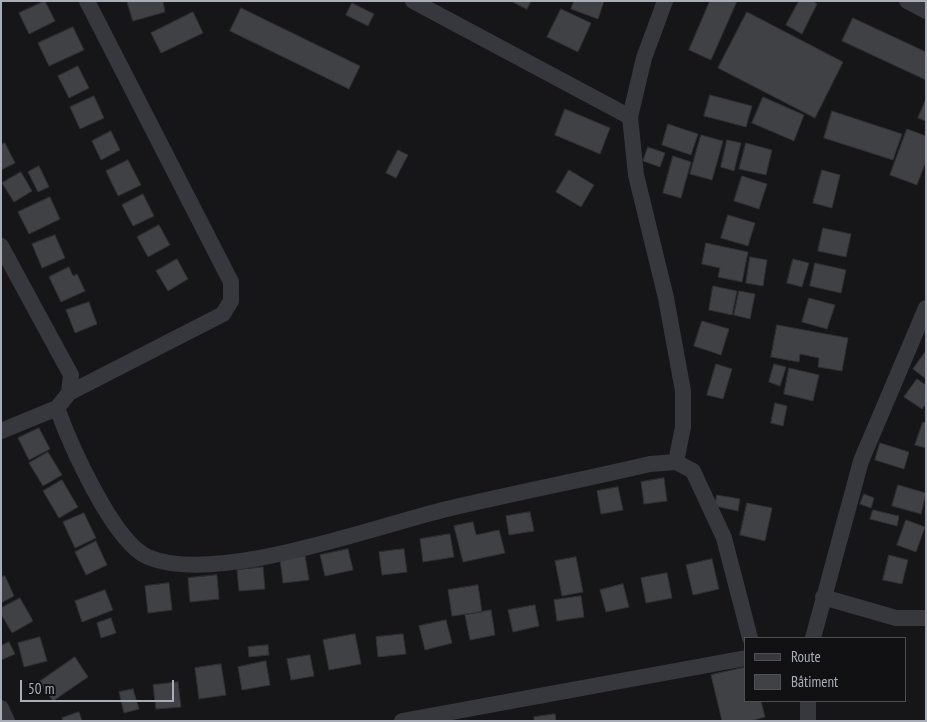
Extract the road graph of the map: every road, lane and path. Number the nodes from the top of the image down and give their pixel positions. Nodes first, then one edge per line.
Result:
1 (87, 1) edge
2 (413, 1) edge
3 (665, 1) edge
4 (906, 1) edge
5 (926, 11) edge
6 (630, 116) junction
7 (1, 246) edge
8 (926, 308) edge
9 (69, 393) junction
10 (57, 408) junction
11 (1, 431) edge
12 (676, 462) junction
13 (823, 596) junction
14 (926, 618) edge
15 (750, 637) edge
16 (813, 637) edge
17 (744, 658) edge
18 (808, 702) edge
19 (1, 708) edge
20 (7, 721) edge
21 (402, 721) edge
22 (808, 721) edge

1 - 9 street
2 - 6 street
3 - 6 street
4 - 5 street
6 - 12 street
7 - 9 street
8 - 13 street
9 - 10 street
10 - 11 street
10 - 12 street
12 - 15 street
13 - 14 street
13 - 16 street
17 - 21 street
18 - 22 street
19 - 20 street

